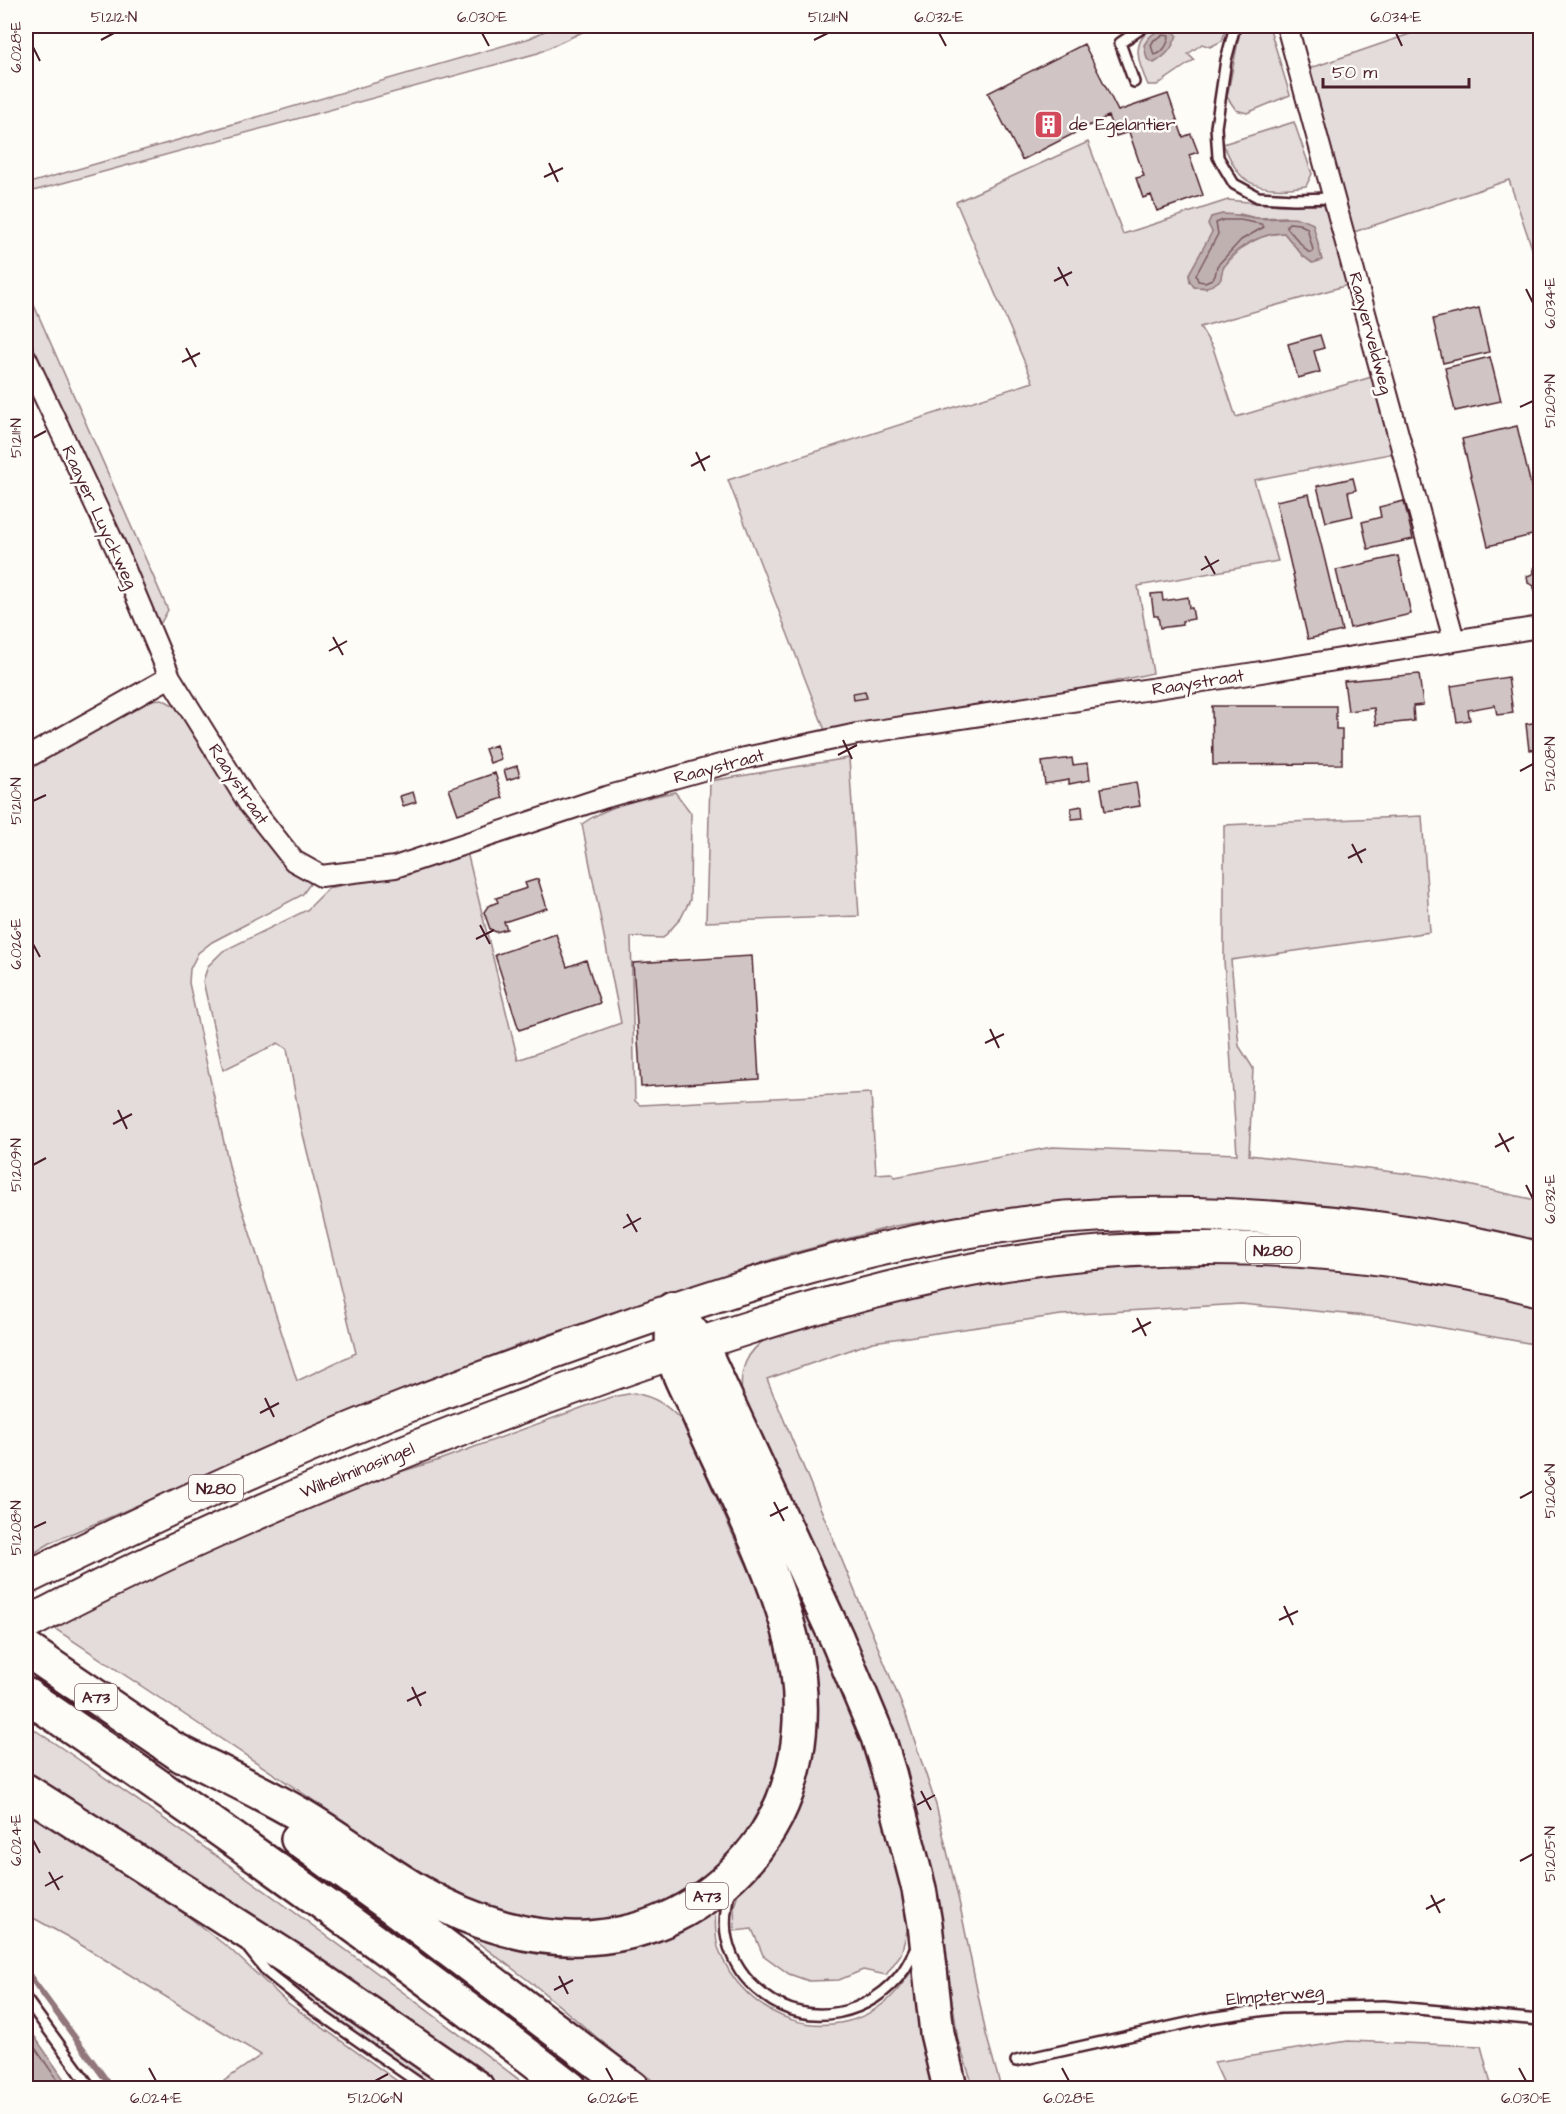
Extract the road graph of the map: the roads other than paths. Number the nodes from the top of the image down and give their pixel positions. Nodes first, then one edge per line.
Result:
1 (1145, 26) edge
2 (1235, 26) edge
3 (1287, 26) edge
4 (1134, 82) dead end
5 (1334, 198) junction
6 (26, 358) edge
7 (1540, 627) edge
8 (1454, 640) junction
9 (170, 677) junction
10 (26, 758) edge
11 (1540, 1259) edge
12 (1540, 1290) edge
13 (673, 1310) junction
14 (687, 1347) junction
15 (26, 1578) edge
16 (39, 1617) edge
17 (26, 1649) edge
18 (26, 1695) edge
19 (166, 1744) junction
20 (26, 1791) edge
21 (732, 1875) junction
22 (222, 1915) junction
23 (925, 1924) junction
24 (26, 1999) edge
25 (1540, 2020) edge
26 (1016, 2061) dead end
27 (85, 2087) edge
28 (426, 2088) edge
29 (477, 2088) edge
30 (570, 2088) edge
31 (632, 2088) edge
32 (950, 2088) edge

1 - 4 lane
2 - 5 lane
3 - 5 street, Raayerveldweg
5 - 8 street, Raayerveldweg
6 - 9 street, Raayer Luyckweg
7 - 8 street, Raaystraat
8 - 9 street, Raaystraat
9 - 10 street
11 - 13 highway, N280
12 - 14 highway, N280
13 - 14 highway, A73
13 - 15 highway, N280
14 - 16 highway, Wilhelminasingel / N280
14 - 21 highway, A73
14 - 23 highway, A73
17 - 19 highway, A73
18 - 30 highway, A73
19 - 21 highway, A73
19 - 31 highway, A73
20 - 22 highway
21 - 23 lane
22 - 28 lane
22 - 29 highway
23 - 32 highway, A73
24 - 27 lane
25 - 26 lane, Elmpterweg

